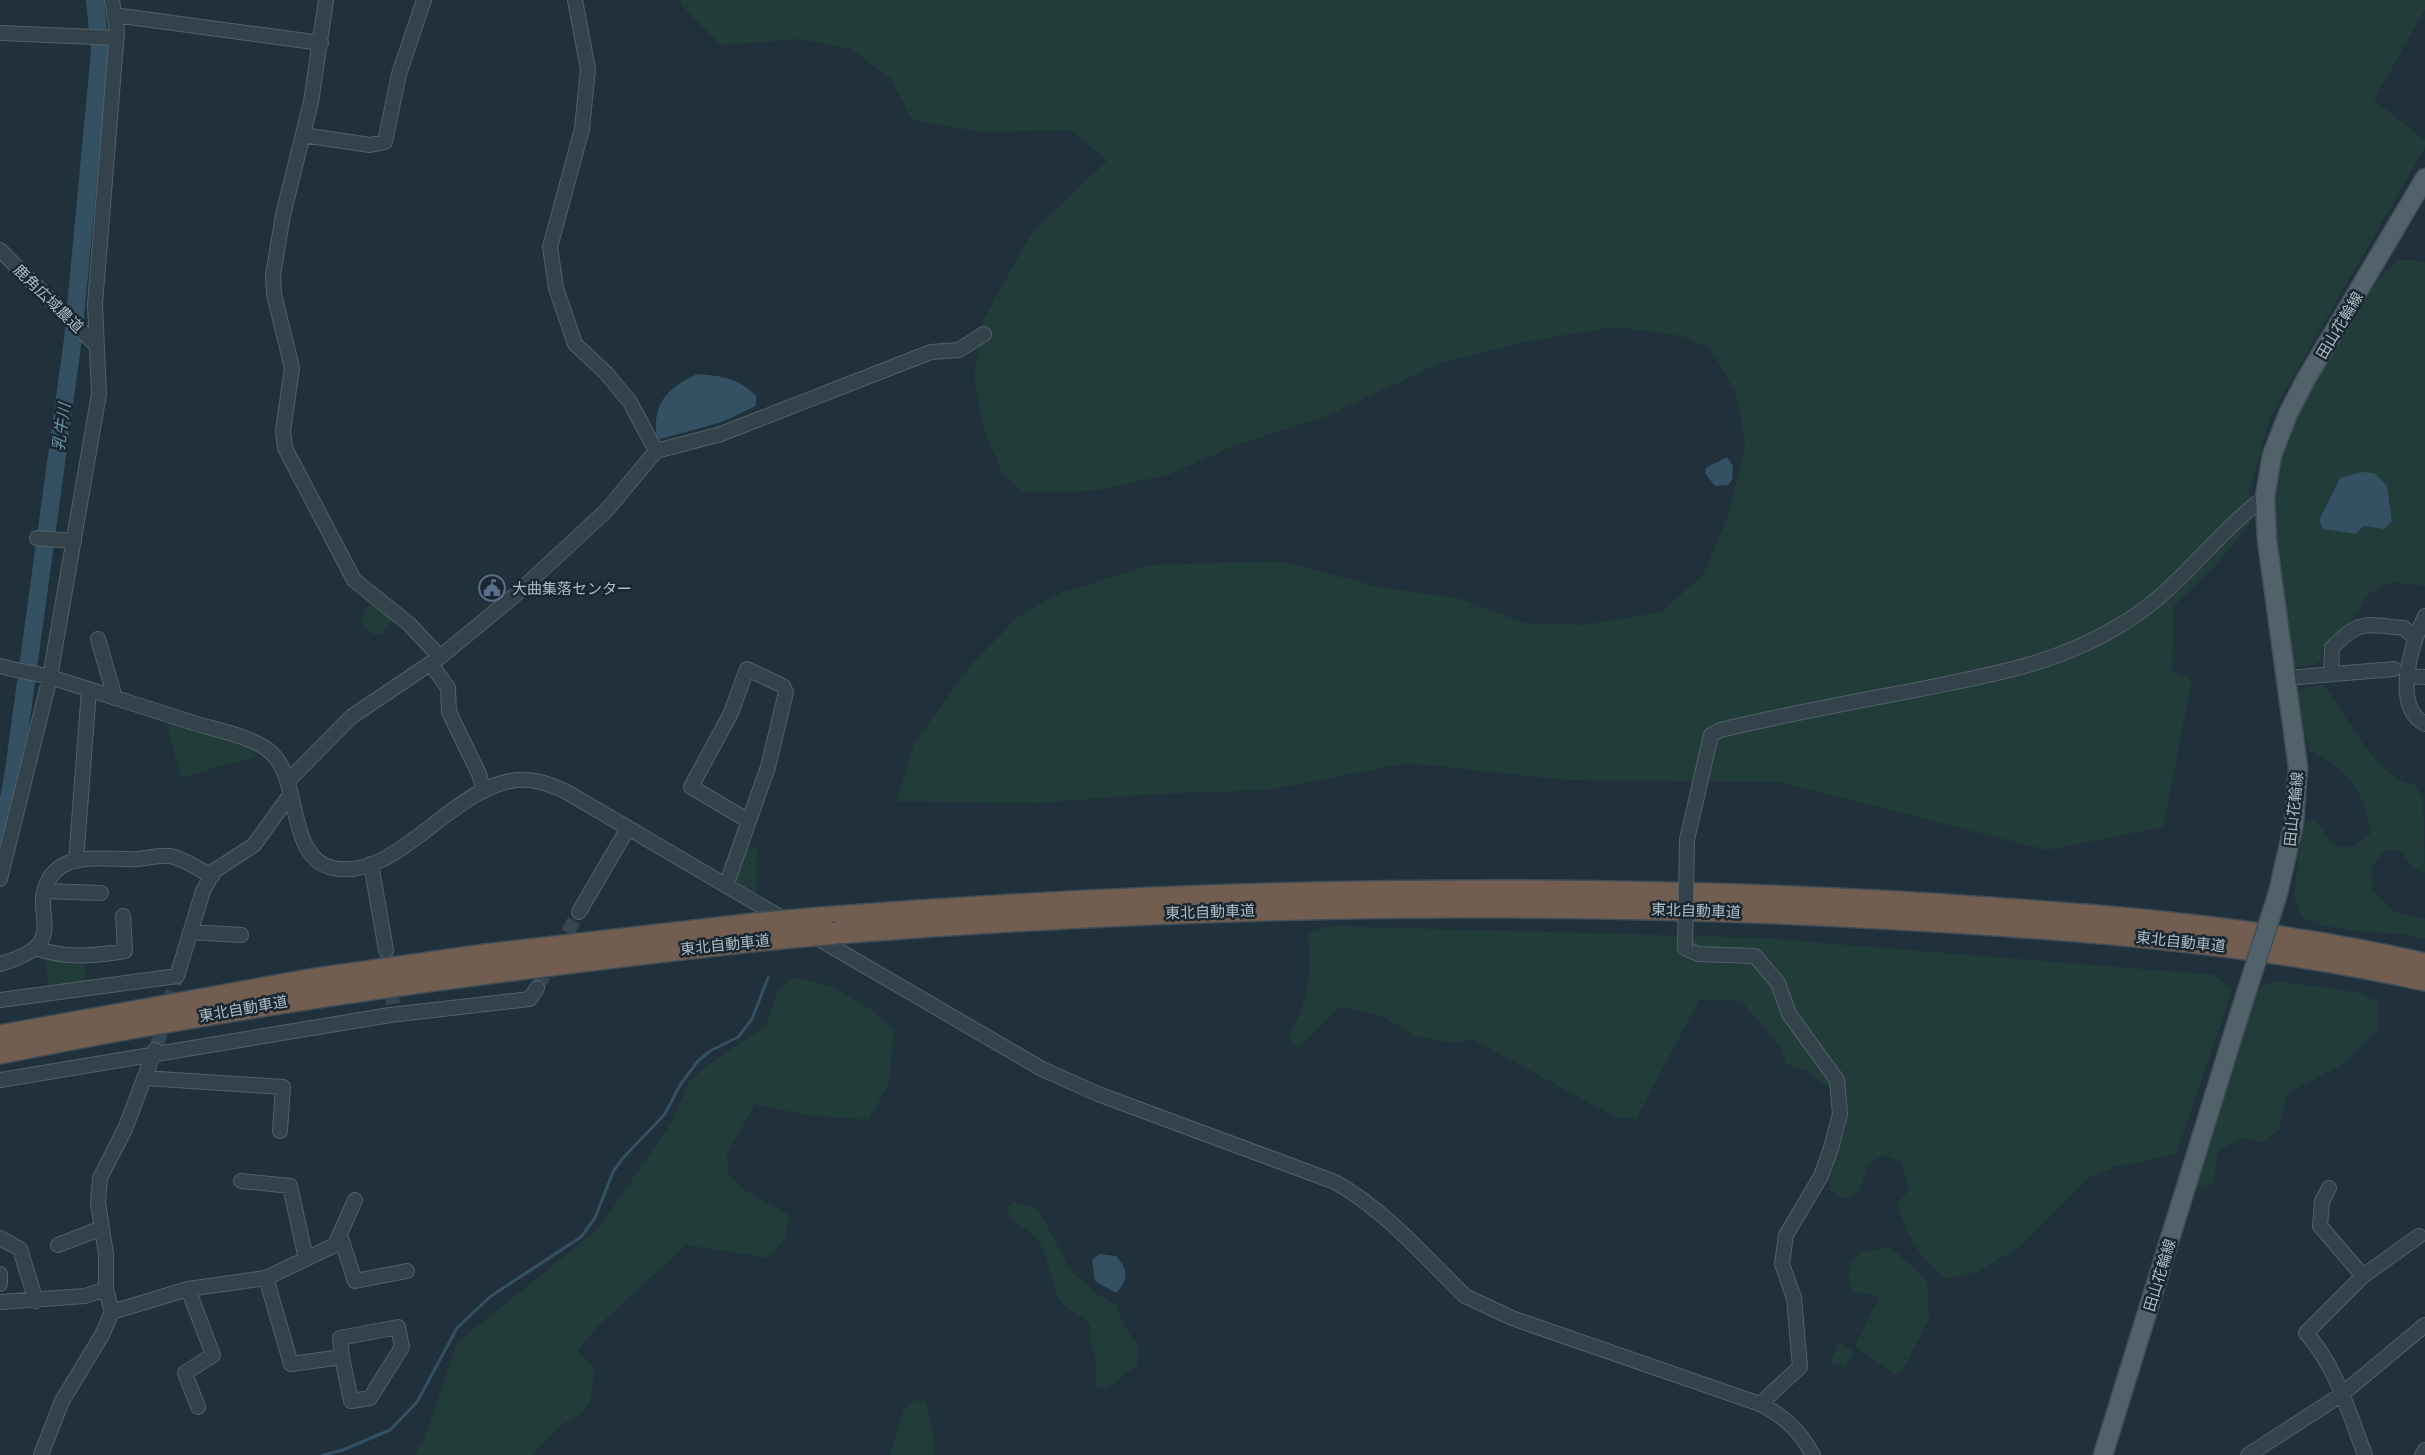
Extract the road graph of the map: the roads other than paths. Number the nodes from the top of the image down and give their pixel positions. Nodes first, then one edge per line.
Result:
1 (112, 0) edge
2 (326, 0) edge
3 (424, 0) edge
4 (575, 0) edge
5 (114, 15) junction
6 (0, 33) edge
7 (116, 38) junction
8 (321, 43) junction
9 (303, 135) junction
10 (2425, 178) edge
11 (0, 250) edge
12 (984, 334) dead end
13 (97, 346) junction
14 (656, 451) junction
15 (2265, 497) junction
16 (37, 538) dead end
17 (67, 541) junction
18 (2425, 616) edge
19 (2415, 638) junction
20 (98, 639) dead end
21 (436, 660) junction
22 (0, 666) edge
23 (2394, 669) dead end
24 (2331, 674) junction
25 (44, 676) junction
26 (2407, 676) junction
27 (2425, 676) edge
28 (2286, 678) junction
29 (89, 690) junction
30 (115, 698) junction
31 (2410, 705) junction
32 (2425, 705) edge
33 (2425, 724) edge
34 (289, 788) junction
35 (484, 791) junction
36 (749, 821) junction
37 (628, 828) junction
38 (76, 861) junction
39 (371, 864) junction
40 (212, 876) junction
41 (0, 879) edge
42 (726, 886) junction
43 (45, 891) junction
44 (101, 893) dead end
45 (579, 912) tunnel mouth
46 (123, 916) dead end
47 (829, 925) junction
48 (190, 932) junction
49 (241, 934) dead end
50 (36, 948) junction
51 (386, 950) tunnel mouth
52 (2425, 963) edge
53 (0, 964) edge
54 (2425, 980) edge
55 (537, 988) tunnel mouth
56 (0, 1000) edge
57 (0, 1036) edge
58 (155, 1051) junction
59 (0, 1053) edge
60 (144, 1078) junction
61 (0, 1080) edge
62 (280, 1131) dead end
63 (241, 1181) dead end
64 (2329, 1188) dead end
65 (355, 1200) dead end
66 (102, 1228) junction
67 (340, 1234) junction
68 (2419, 1236) dead end
69 (0, 1238) edge
70 (58, 1245) dead end
71 (306, 1259) junction
72 (407, 1270) dead end
73 (0, 1274) edge
74 (2362, 1276) junction
75 (266, 1278) junction
76 (0, 1284) edge
77 (106, 1289) junction
78 (188, 1289) junction
79 (36, 1301) junction
80 (0, 1302) edge
81 (112, 1312) junction
82 (2425, 1325) edge
83 (342, 1357) junction
84 (2341, 1395) junction
85 (1760, 1404) junction
86 (198, 1407) dead end
87 (2425, 1450) edge
88 (41, 1455) edge
89 (1813, 1455) edge
90 (2103, 1455) edge
91 (2248, 1455) edge
92 (2365, 1455) edge
93 (2422, 1455) edge

1 - 5 street
2 - 8 street
3 - 9 street
4 - 14 street
5 - 7 street
5 - 8 street
6 - 7 street
7 - 13 street
8 - 9 street
9 - 21 street
10 - 15 main road, 田山花輪線
11 - 13 street, 鹿角広域農道
12 - 14 street
13 - 17 street
14 - 21 street
15 - 28 main road, 田山花輪線
15 - 85 street, bridge
16 - 17 street
17 - 25 street
18 - 19 street
19 - 24 street
19 - 26 street
20 - 30 street
21 - 34 street
21 - 35 street
22 - 25 street
23 - 24 street
24 - 28 street
25 - 29 street
25 - 41 street
26 - 27 street
26 - 31 street
28 - 90 main road, 田山花輪線, bridge
29 - 30 street
29 - 38 street
30 - 34 street
31 - 32 street
31 - 33 street
34 - 39 street
34 - 40 street
35 - 37 street
35 - 39 street
36 - 36 street
36 - 42 street
37 - 42 street
37 - 45 street
38 - 40 street
38 - 43 street
39 - 51 street
40 - 48 street
42 - 85 street
43 - 44 street
43 - 50 street
46 - 50 street
47 - 52 highway, 東北自動車道
47 - 54 highway, 東北自動車道
47 - 57 highway, 東北自動車道, bridge
47 - 59 highway, 東北自動車道, bridge
48 - 49 street
48 - 56 street
50 - 53 street
55 - 58 street
58 - 60 street
58 - 61 street
60 - 62 street
60 - 66 street
63 - 71 street
64 - 74 street
65 - 67 street
66 - 70 street
66 - 77 street
67 - 71 street
67 - 72 street
68 - 74 street
69 - 79 street
71 - 75 street
73 - 76 street
74 - 84 street
75 - 78 street
75 - 83 street
77 - 79 street
77 - 81 street
78 - 81 street
78 - 86 street
79 - 80 street
81 - 88 street
82 - 84 street
83 - 83 street
84 - 91 street
84 - 92 street
85 - 89 street
87 - 93 street

